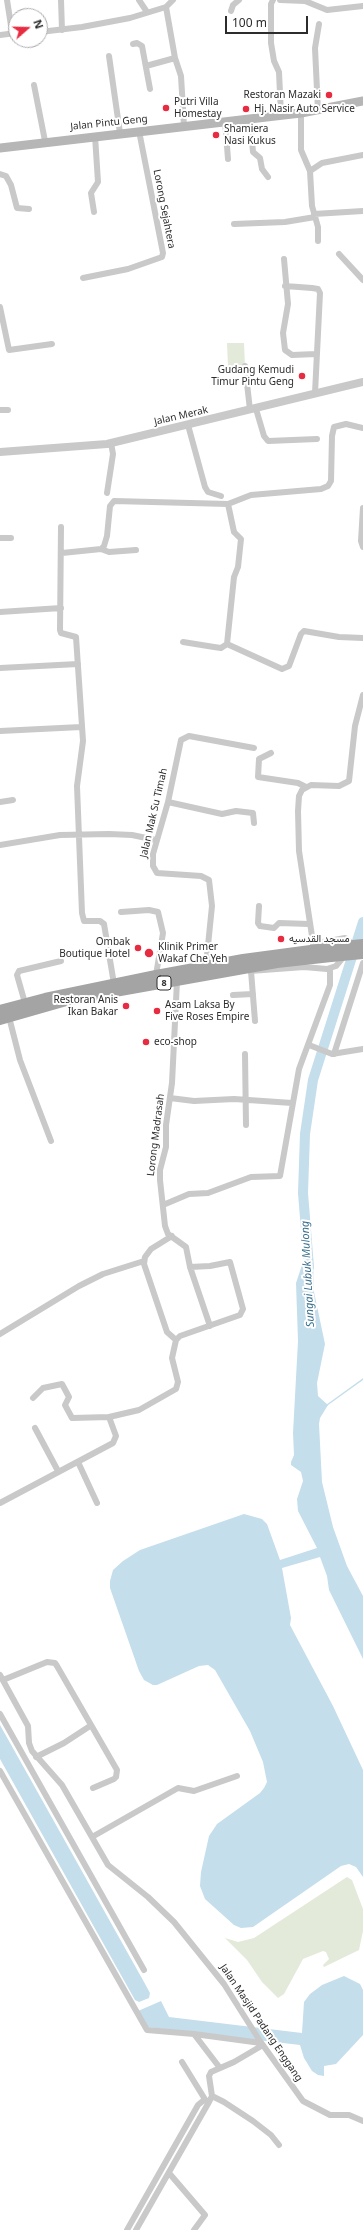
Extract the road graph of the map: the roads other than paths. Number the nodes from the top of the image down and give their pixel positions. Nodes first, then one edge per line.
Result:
1 (61, 0) edge
2 (139, 0) edge
3 (173, 0) edge
4 (239, 0) edge
5 (273, 0) edge
6 (280, 0) edge
7 (363, 6) edge
8 (166, 7) junction
9 (231, 11) dead end
10 (147, 12) junction
11 (319, 24) dead end
12 (62, 30) junction
13 (48, 31) edge
14 (133, 44) dead end
15 (109, 56) dead end
16 (175, 58) junction
17 (146, 66) junction
18 (34, 85) dead end
19 (150, 89) dead end
20 (363, 101) edge
21 (318, 111) junction
22 (301, 113) junction
23 (281, 114) junction
24 (250, 119) junction
25 (224, 121) junction
26 (184, 126) junction
27 (139, 131) junction
28 (120, 133) junction
29 (95, 136) junction
30 (45, 141) junction
31 (0, 148) edge
32 (363, 155) edge
33 (228, 159) dead end
34 (311, 169) junction
35 (0, 174) edge
36 (268, 177) dead end
37 (28, 209) dead end
38 (363, 211) edge
39 (94, 212) dead end
40 (314, 216) junction
41 (234, 224) dead end
42 (318, 241) dead end
43 (340, 254) dead end
44 (284, 259) dead end
45 (83, 278) dead end
46 (363, 280) edge
47 (285, 286) junction
48 (0, 307) edge
49 (52, 344) dead end
50 (316, 354) junction
51 (245, 366) dead end
52 (363, 382) edge
53 (315, 393) junction
54 (0, 410) edge
55 (8, 410) dead end
56 (253, 410) junction
57 (188, 425) junction
58 (363, 428) edge
59 (317, 439) dead end
60 (112, 443) junction
61 (0, 452) edge
62 (107, 493) dead end
63 (221, 496) dead end
64 (228, 504) junction
65 (363, 508) edge
66 (61, 527) dead end
67 (0, 538) edge
68 (11, 538) dead end
69 (363, 547) edge
70 (100, 549) junction
71 (136, 550) dead end
72 (62, 553) junction
73 (60, 608) junction
74 (0, 612) edge
75 (363, 638) edge
76 (183, 642) dead end
77 (227, 644) junction
78 (78, 664) junction
79 (0, 668) edge
80 (363, 696) edge
81 (81, 727) junction
82 (0, 731) edge
83 (254, 748) dead end
84 (271, 753) dead end
85 (306, 787) junction
86 (14, 800) dead end
87 (0, 802) edge
88 (168, 802) junction
89 (254, 823) dead end
90 (79, 835) junction
91 (156, 840) junction
92 (0, 845) edge
93 (259, 906) dead end
94 (121, 912) dead end
95 (309, 924) junction
96 (363, 944) edge
97 (313, 947) junction
98 (332, 952) junction
99 (363, 954) edge
100 (61, 962) dead end
101 (363, 963) edge
102 (206, 966) junction
103 (330, 968) junction
104 (239, 969) junction
105 (252, 971) junction
106 (362, 971) edge
107 (156, 975) junction
108 (177, 981) junction
109 (114, 984) junction
110 (253, 994) junction
111 (233, 995) dead end
112 (25, 1003) junction
113 (0, 1010) edge
114 (4, 1018) edge
115 (255, 1021) dead end
116 (311, 1046) junction
117 (361, 1050) edge
118 (245, 1054) dead end
119 (333, 1054) junction
120 (363, 1056) edge
121 (170, 1098) junction
122 (246, 1100) junction
123 (292, 1103) junction
124 (246, 1125) dead end
125 (51, 1142) dead end
126 (163, 1205) junction
127 (172, 1236) junction
128 (144, 1262) junction
129 (190, 1267) junction
130 (210, 1326) junction
131 (0, 1334) edge
132 (176, 1340) junction
133 (33, 1398) dead end
134 (109, 1417) junction
135 (35, 1428) dead end
136 (78, 1462) junction
137 (58, 1471) junction
138 (97, 1502) dead end
139 (0, 1503) edge
140 (2, 1678) edge
141 (0, 1714) edge
142 (90, 1726) junction
143 (36, 1757) junction
144 (0, 1771) edge
145 (237, 1776) dead end
146 (93, 1788) dead end
147 (92, 1837) junction
148 (144, 1970) dead end
149 (194, 2034) junction
150 (261, 2043) junction
151 (182, 2062) dead end
152 (220, 2068) junction
153 (209, 2100) junction
154 (363, 2121) edge
155 (279, 2145) dead end
156 (169, 2173) junction
157 (128, 2230) edge
158 (136, 2230) edge
159 (194, 2230) edge

1 - 12 street
2 - 10 street
3 - 8 street
4 - 9 street
5 - 23 street
6 - 7 street
8 - 10 street
8 - 16 street
10 - 12 street
11 - 21 street
12 - 13 street
14 - 17 street
15 - 28 street
16 - 17 street
16 - 26 street
17 - 19 street
18 - 30 street
20 - 21 main road, Jalan Pintu Geng
21 - 22 main road, Jalan Pintu Geng
22 - 23 main road, Jalan Pintu Geng
22 - 34 street
23 - 24 main road, Jalan Pintu Geng
24 - 25 main road, Jalan Pintu Geng
24 - 36 street
25 - 26 main road, Jalan Pintu Geng
25 - 33 street
26 - 27 main road, Jalan Pintu Geng
27 - 28 main road, Jalan Pintu Geng
27 - 45 street, Lorong Sejahtera
28 - 29 main road, Jalan Pintu Geng
29 - 30 main road, Jalan Pintu Geng
29 - 39 street
30 - 31 main road, Jalan Pintu Geng
32 - 34 street
34 - 40 street
35 - 37 street
38 - 40 street
40 - 41 street
40 - 42 street
43 - 46 street
44 - 47 street
47 - 50 street
47 - 50 street
48 - 49 street
50 - 53 street
51 - 56 street
52 - 53 street, Jalan Merak
53 - 56 street, Jalan Merak
54 - 55 street
56 - 57 street, Jalan Merak
56 - 59 street
57 - 60 street, Jalan Merak
57 - 63 street
58 - 64 street
60 - 61 street, Jalan Merak
60 - 62 street
64 - 70 street
64 - 77 street
65 - 69 street
66 - 72 street
67 - 68 street
70 - 71 street
70 - 72 street
72 - 73 street
73 - 74 street
73 - 78 street
75 - 77 street
76 - 77 street
78 - 79 street
78 - 81 street
80 - 85 street
81 - 82 street
81 - 90 street
83 - 88 street, Jalan Mak Su Timah
84 - 85 street
85 - 95 street
86 - 87 street
88 - 89 street
88 - 91 street, Jalan Mak Su Timah
90 - 91 street
90 - 92 street
90 - 109 street
91 - 102 street, Jalan Mak Su Timah
93 - 95 street
94 - 107 street
95 - 97 street
96 - 98 main road, 8, bridge
97 - 98 main road, 8
97 - 102 main road, 8
97 - 103 street
98 - 99 main road, 8, bridge
98 - 104 main road, 8
100 - 112 street
101 - 106 street
102 - 107 main road, 8
103 - 105 street
103 - 116 street
104 - 105 street
104 - 108 main road, 8
105 - 110 street
106 - 119 street
107 - 109 main road, 8
108 - 114 main road, 8
108 - 121 street, Lorong Madrasah
109 - 112 main road, 8
110 - 111 street
110 - 115 street
112 - 113 main road, 8
114 - 125 street
116 - 119 street
116 - 123 street
117 - 119 street
117 - 120 street
118 - 122 street
121 - 122 street
121 - 126 street, Lorong Madrasah
122 - 123 street
122 - 124 street
123 - 126 street
126 - 127 street, Lorong Madrasah
127 - 128 street
127 - 129 street, Lorong Madrasah
128 - 131 street
128 - 132 street
129 - 130 street, Lorong Madrasah
129 - 130 street
130 - 132 street
132 - 134 street
133 - 134 street
134 - 136 street
135 - 137 street
136 - 137 street
136 - 138 street
137 - 139 street
140 - 142 street
140 - 143 street, Jalan Masjid Padang Enggang
141 - 148 street
142 - 143 street
142 - 146 street
143 - 147 street, Jalan Masjid Padang Enggang
144 - 149 street
145 - 147 street
147 - 150 street, Jalan Masjid Padang Enggang
149 - 150 street
149 - 152 street
150 - 152 street
150 - 154 street, Jalan Masjid Padang Enggang
151 - 153 street
152 - 153 street
153 - 155 street
153 - 156 street
153 - 157 street
156 - 158 street
156 - 159 street

